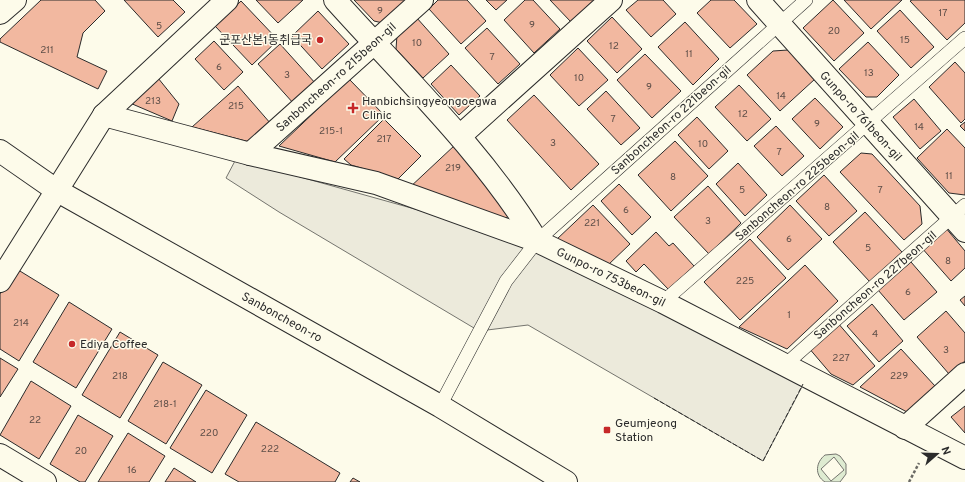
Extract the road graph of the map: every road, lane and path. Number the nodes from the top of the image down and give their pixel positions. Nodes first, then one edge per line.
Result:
1 (15, 0) edge
2 (227, 0) edge
3 (335, 0) edge
4 (422, 0) edge
5 (611, 0) edge
6 (758, 0) edge
7 (806, 0) edge
8 (0, 13) edge
9 (779, 23) junction
10 (965, 38) edge
11 (374, 43) junction
12 (104, 115) junction
13 (868, 124) junction
14 (460, 136) junction
15 (0, 151) edge
16 (250, 154) junction
17 (56, 190) junction
18 (961, 218) edge
19 (537, 241) junction
20 (0, 281) edge
21 (663, 302) junction
22 (785, 365) junction
23 (965, 374) edge
24 (440, 406) junction
25 (905, 428) junction
26 (0, 455) edge
27 (965, 458) edge
28 (555, 479) edge
29 (45, 482) edge

1 - 8 street
2 - 12 street
3 - 11 street
4 - 11 street, Sanboncheon-ro 215beon-gil
5 - 14 street
6 - 9 street, Gunpo-ro 761beon-gil
7 - 9 lane, Sanboncheon-ro 221beon-gil
9 - 13 street, Gunpo-ro 761beon-gil
9 - 19 lane, Sanboncheon-ro 221beon-gil
10 - 13 lane, Sanboncheon-ro 225beon-gil
11 - 14 street
11 - 16 street, Sanboncheon-ro 215beon-gil
12 - 16 street, Gunpo-ro 753beon-gil
12 - 17 street
13 - 18 street, Gunpo-ro 761beon-gil
13 - 21 lane, Sanboncheon-ro 225beon-gil
14 - 19 street
15 - 17 street, Sanboncheon-ro
16 - 19 street, Gunpo-ro 753beon-gil
17 - 20 street
17 - 24 street, Sanboncheon-ro
18 - 22 lane, Sanboncheon-ro 227beon-gil
19 - 21 street, Gunpo-ro 753beon-gil
19 - 24 lane, Sanboncheon-ro 221beon-gil
21 - 22 street, Gunpo-ro 753beon-gil
22 - 25 street, Gunpo-ro 753beon-gil
23 - 25 street
24 - 28 street, Sanboncheon-ro
25 - 27 street, Gunpo-ro 753beon-gil
26 - 29 street

